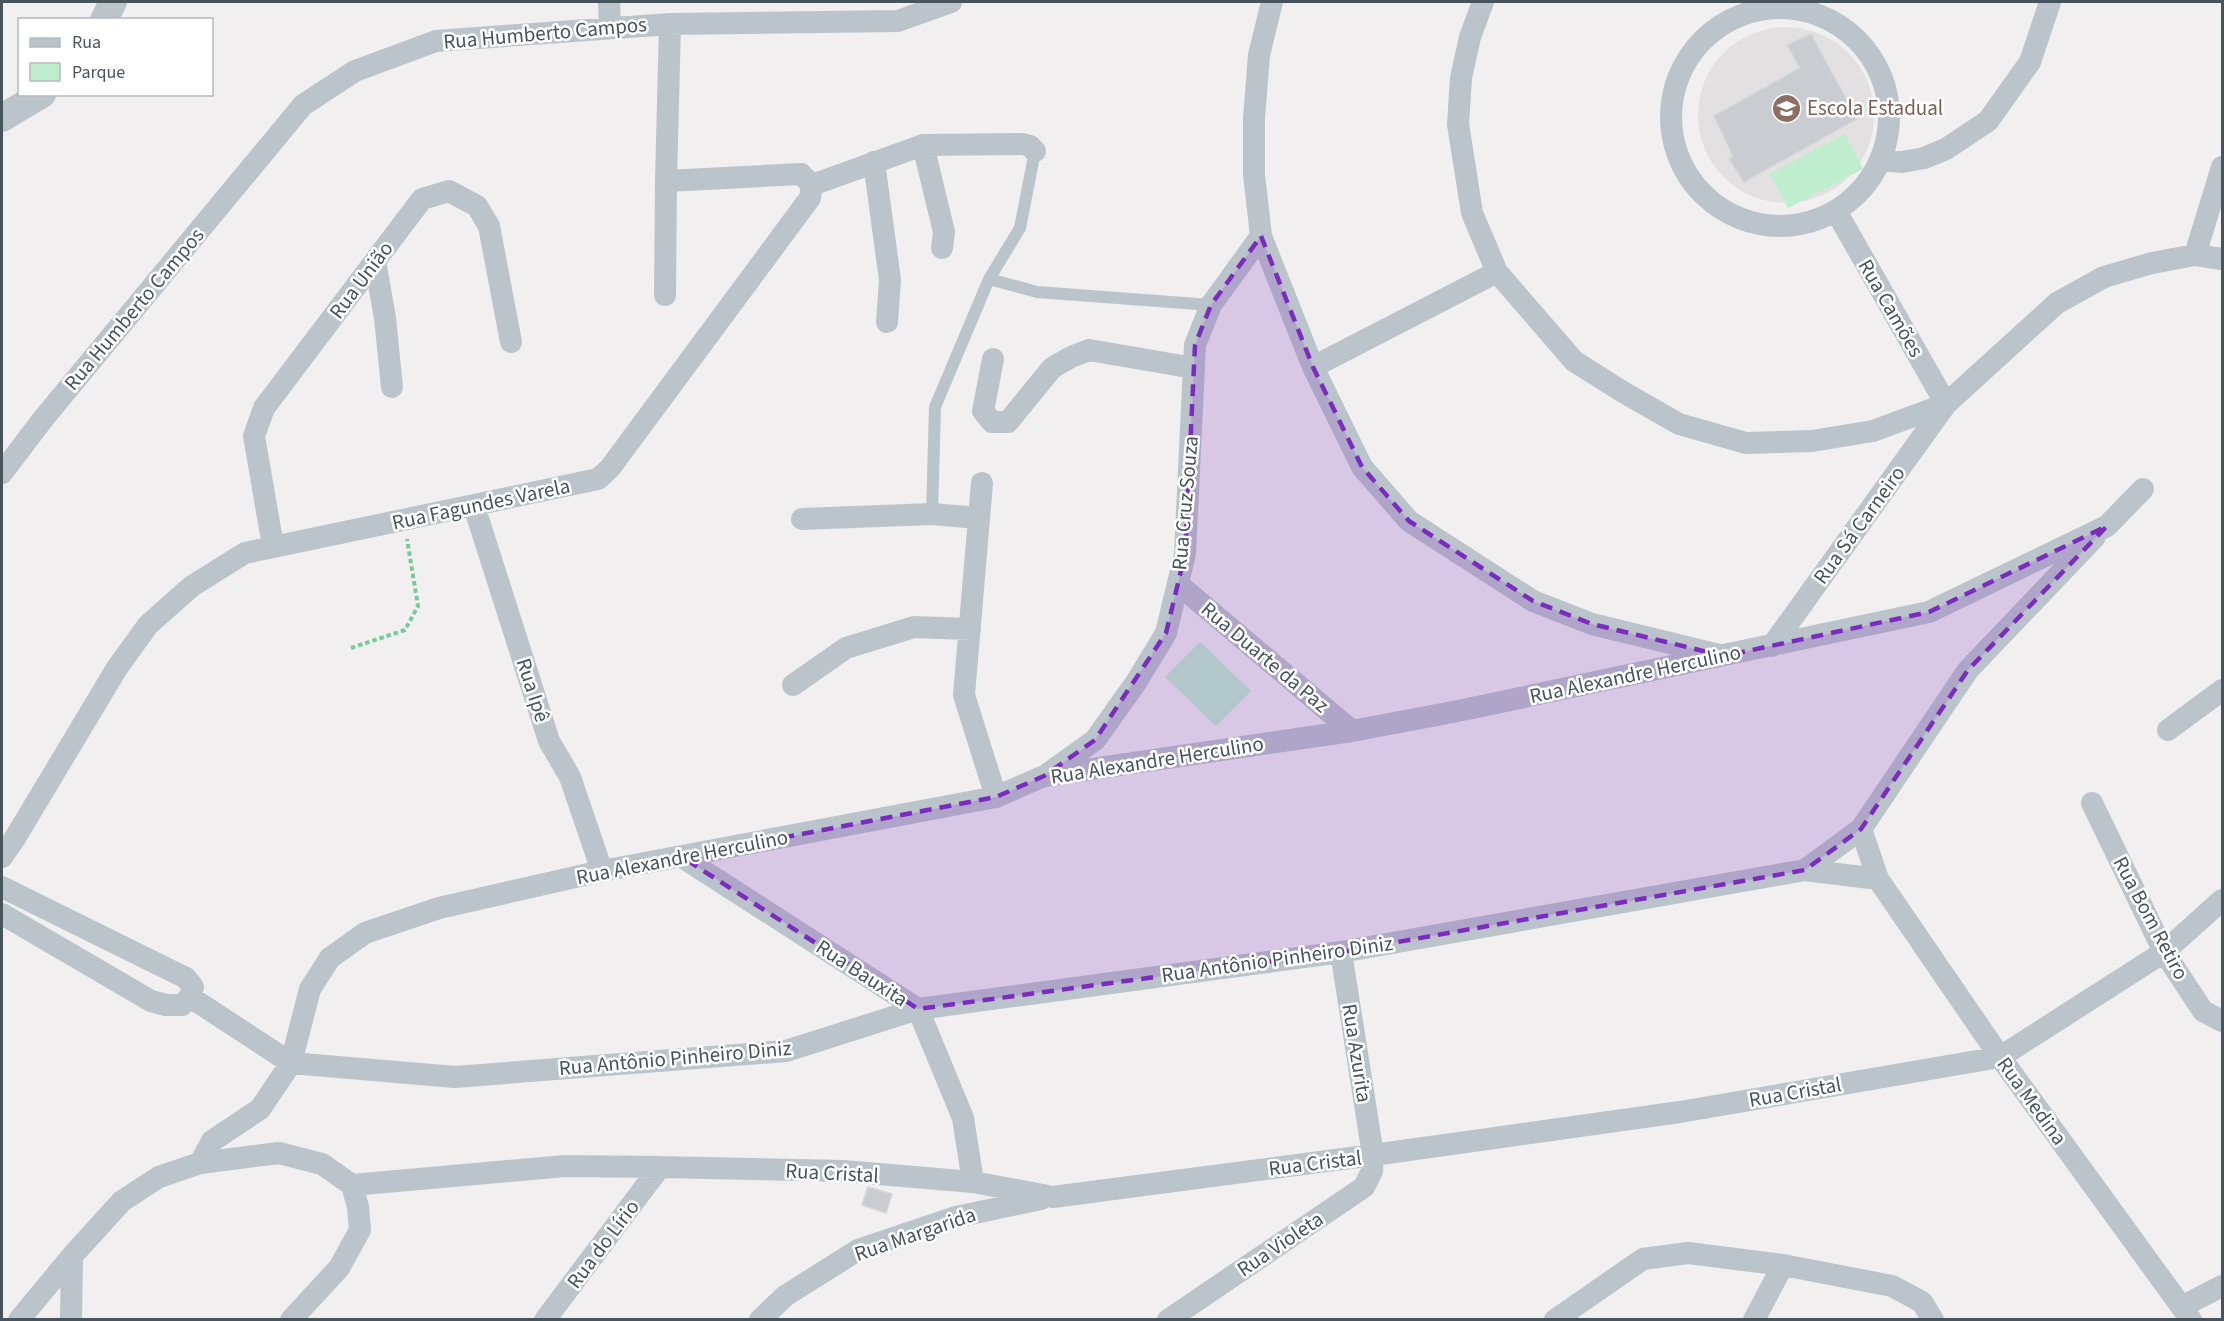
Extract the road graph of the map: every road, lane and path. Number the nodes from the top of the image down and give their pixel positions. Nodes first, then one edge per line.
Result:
1 (113, 2) edge
2 (609, 2) edge
3 (951, 2) edge
4 (1272, 2) edge
5 (1484, 2) edge
6 (2050, 2) edge
7 (1774, 4) edge
8 (1723, 10) edge
9 (105, 18) edge
10 (670, 24) junction
11 (610, 28) junction
12 (39, 96) edge
13 (2, 118) edge
14 (923, 145) junction
15 (1035, 151) joint
16 (1882, 160) junction
17 (874, 162) junction
18 (2223, 167) edge
19 (666, 181) junction
20 (812, 185) junction
21 (1836, 211) junction
22 (1262, 236) junction
23 (942, 248) dead end
24 (2196, 255) junction
25 (2223, 259) edge
26 (375, 261) junction
27 (1497, 272) junction
28 (989, 279) junction
29 (665, 295) dead end
30 (1211, 305) junction
31 (887, 322) dead end
32 (511, 342) dead end
33 (993, 359) dead end
34 (1194, 368) junction
35 (1313, 368) junction
36 (392, 387) dead end
37 (1946, 404) junction
38 (2, 473) edge
39 (982, 483) dead end
40 (2143, 489) dead end
41 (474, 506) junction
42 (932, 514) junction
43 (978, 518) junction
44 (802, 519) dead end
45 (404, 521) junction
46 (2107, 525) junction
47 (273, 546) junction
48 (1178, 584) junction
49 (970, 629) junction
50 (1772, 646) junction
51 (351, 648) dead end
52 (1724, 656) junction
53 (794, 685) dead end
54 (2223, 690) edge
55 (2168, 730) dead end
56 (1353, 731) junction
57 (1044, 776) junction
58 (996, 797) junction
59 (2092, 803) dead end
60 (1861, 828) junction
61 (2, 857) edge
62 (682, 857) junction
63 (1805, 870) junction
64 (602, 871) junction
65 (1878, 879) junction
66 (2, 887) edge
67 (2223, 900) edge
68 (2, 914) edge
69 (1341, 952) junction
70 (2164, 952) junction
71 (190, 997) junction
72 (918, 1009) junction
73 (2223, 1021) edge
74 (2000, 1057) junction
75 (291, 1063) junction
76 (1374, 1155) junction
77 (200, 1162) junction
78 (660, 1167) junction
79 (973, 1182) junction
80 (352, 1185) junction
81 (1053, 1197) junction
82 (72, 1256) junction
83 (1783, 1265) junction
84 (2223, 1286) edge
85 (2187, 1313) edge
86 (19, 1320) edge
87 (71, 1320) edge
88 (291, 1320) edge
89 (545, 1320) edge
90 (760, 1320) edge
91 (1168, 1320) edge
92 (1555, 1320) edge
93 (1754, 1320) edge
94 (1933, 1320) edge

1 - 9 street
2 - 11 street
3 - 10 street, Rua Humberto Campos
4 - 22 street
5 - 27 street
6 - 16 street
7 - 8 street
7 - 16 street
8 - 21 street
10 - 11 street, Rua Humberto Campos
10 - 19 street
11 - 38 street, Rua Humberto Campos
12 - 13 street
14 - 15 street
14 - 17 street
14 - 23 street
15 - 28 lane
16 - 21 street
17 - 20 street
17 - 31 street
18 - 24 street
19 - 20 street
19 - 29 street
20 - 41 street, Rua Fagundes Varela
21 - 37 street, Rua Camões
22 - 30 street, Rua Cruz Souza
22 - 35 street
24 - 25 street
24 - 37 street
26 - 32 street, Rua União
26 - 36 street
26 - 47 street, Rua União
27 - 35 street
27 - 37 street
28 - 30 lane
28 - 42 lane
30 - 34 street, Rua Cruz Souza
33 - 34 street
34 - 48 street, Rua Cruz Souza
35 - 52 street
37 - 50 street, Rua Sá Carneiro
39 - 43 street
40 - 46 street, Rua Alexandre Herculino
41 - 45 street, Rua Fagundes Varela
41 - 64 street, Rua Ipê
42 - 43 street
42 - 44 street
43 - 49 street
45 - 47 street, Rua Fagundes Varela
45 - 51 path
46 - 50 street, Rua Alexandre Herculino
46 - 60 street, Rua Antônio Pinheiro Diniz
47 - 61 street, Rua Fagundes Varela
48 - 56 street, Rua Duarte da Paz
48 - 57 street, Rua Cruz Souza
49 - 53 street
49 - 58 street
50 - 52 street, Rua Alexandre Herculino
52 - 56 street, Rua Alexandre Herculino
54 - 55 street
56 - 57 street, Rua Alexandre Herculino
57 - 58 street, Rua Alexandre Herculino
58 - 62 street, Rua Alexandre Herculino
59 - 70 street, Rua Bom Retiro
60 - 63 street, Rua Antônio Pinheiro Diniz
60 - 65 street, Rua Medina
62 - 64 street, Rua Alexandre Herculino
62 - 72 street, Rua Bauxita
63 - 65 street
63 - 69 street, Rua Antônio Pinheiro Diniz
64 - 75 street, Rua Alexandre Herculino
65 - 74 street, Rua Medina
66 - 71 street
67 - 70 street, Rua Cristal
68 - 71 street
69 - 72 street, Rua Antônio Pinheiro Diniz
69 - 76 street, Rua Azurita
70 - 73 street, Rua Bom Retiro
70 - 74 street, Rua Cristal
71 - 75 street
72 - 75 street, Rua Antônio Pinheiro Diniz
72 - 79 street, Rua Bauxita
74 - 76 street, Rua Cristal
74 - 85 street, Rua Medina
75 - 77 street, Rua Alexandre Herculino
76 - 81 street, Rua Cristal
76 - 91 street, Rua Violeta
77 - 80 street
77 - 82 street
78 - 79 street, Rua Cristal
78 - 80 street, Rua Cristal
78 - 89 street, Rua do Lírio
79 - 81 street, Rua Cristal
80 - 88 street
81 - 90 street, Rua Margarida
82 - 86 street
82 - 87 street
83 - 92 street
83 - 93 street
83 - 94 street
84 - 85 street

